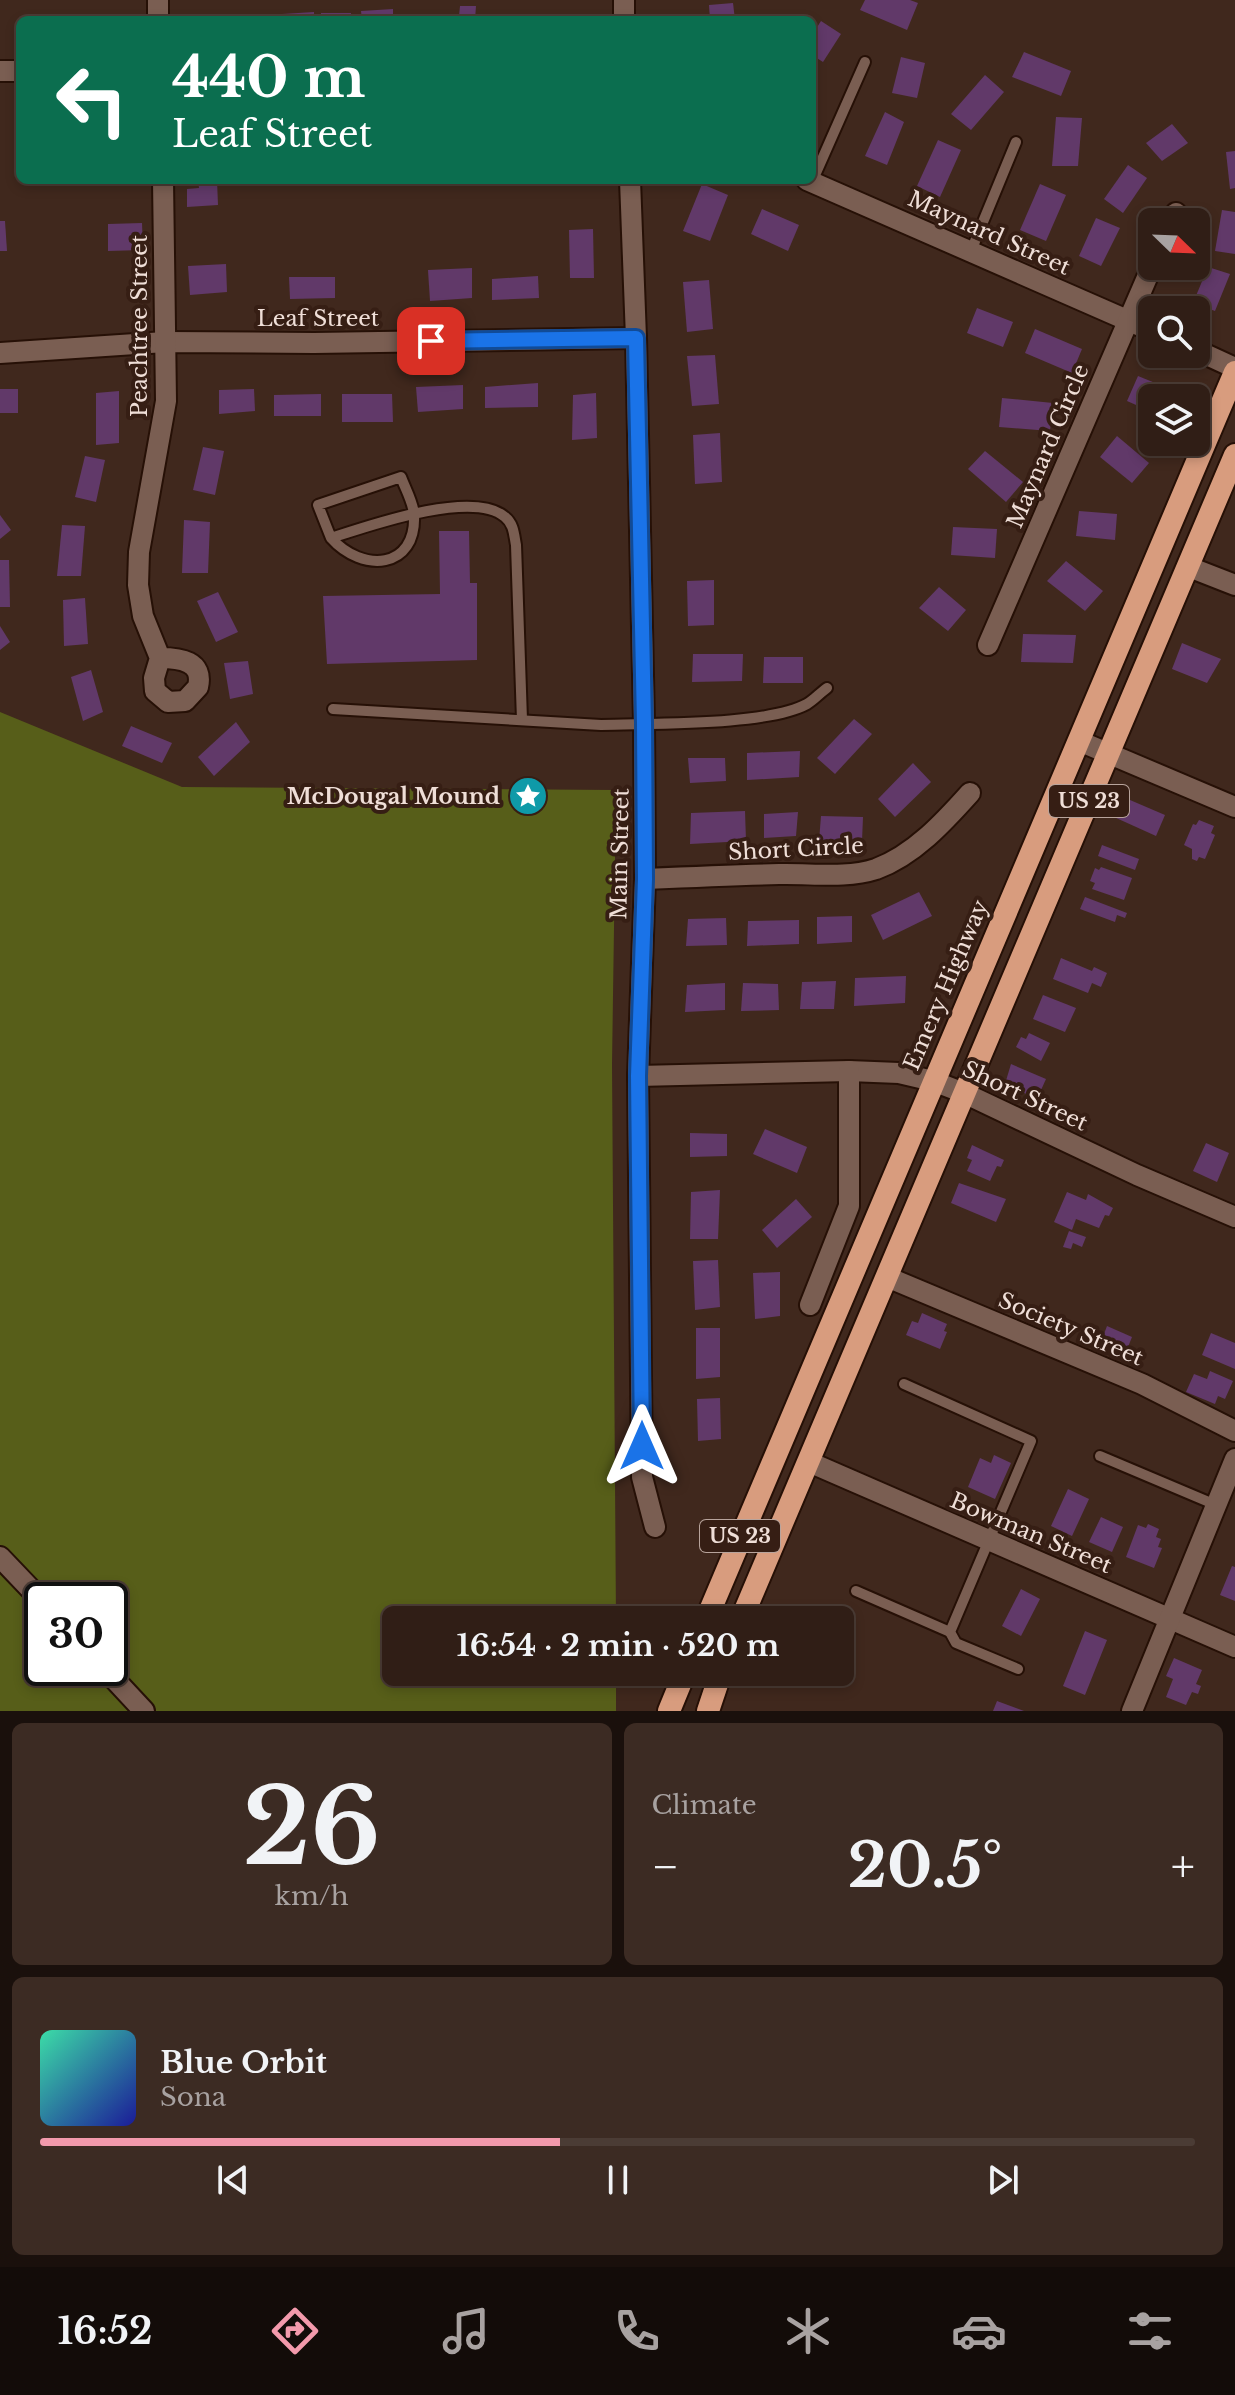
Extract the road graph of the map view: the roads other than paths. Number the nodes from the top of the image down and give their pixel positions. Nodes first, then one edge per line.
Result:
1 (865, 62) dead end
2 (1016, 142) dead end
3 (816, 168) edge
4 (163, 184) edge
5 (630, 184) edge
6 (816, 184) edge
7 (971, 251) junction
8 (1146, 280) edge
9 (1128, 320) junction
10 (1138, 325) edge
11 (636, 338) junction
12 (165, 342) junction
13 (0, 353) edge
14 (1210, 357) edge
15 (1235, 370) edge
16 (1235, 455) edge
17 (414, 512) junction
18 (331, 538) junction
19 (1189, 567) junction
20 (1235, 585) edge
21 (988, 645) dead end
22 (160, 658) dead end
23 (827, 688) dead end
24 (333, 709) dead end
25 (522, 720) junction
26 (644, 723) junction
27 (1079, 741) junction
28 (1109, 753) junction
29 (970, 793) dead end
30 (1235, 807) edge
31 (645, 879) junction
32 (849, 1071) junction
33 (638, 1076) junction
34 (933, 1081) junction
35 (964, 1093) junction
36 (1235, 1217) edge
37 (887, 1277) junction
38 (810, 1305) dead end
39 (904, 1384) dead end
40 (1235, 1431) edge
41 (1100, 1456) dead end
42 (1235, 1459) edge
43 (809, 1462) junction
44 (1216, 1505) junction
45 (655, 1527) dead end
46 (988, 1540) junction
47 (0, 1557) edge
48 (24, 1582) edge
49 (856, 1591) dead end
50 (712, 1606) edge
51 (747, 1606) edge
52 (1170, 1619) junction
53 (950, 1632) junction
54 (1235, 1647) edge
55 (1018, 1669) dead end
56 (121, 1686) edge
57 (679, 1686) edge
58 (716, 1686) edge
59 (144, 1711) edge
60 (669, 1711) edge
61 (708, 1711) edge
62 (1132, 1711) edge

1 - 3 lane
2 - 7 lane
4 - 12 street, Peachtree Street
5 - 11 street, Main Street
6 - 7 street, Maynard Street
7 - 9 street, Maynard Street
8 - 9 street, Maynard Circle
9 - 10 street, Maynard Street
9 - 21 street, Maynard Circle
11 - 12 street, Leaf Street
11 - 26 street, Main Street
12 - 13 street, Leaf Street
12 - 22 street, Peachtree Street
14 - 15 street
15 - 27 highway, Emery Highway / US 23
16 - 19 highway, US 23
17 - 18 lane
17 - 18 lane
17 - 18 lane
17 - 25 lane
19 - 20 street
19 - 28 highway, US 23
23 - 26 lane
24 - 25 lane
25 - 26 lane
26 - 31 street, Main Street
27 - 28 street
27 - 34 highway, Emery Highway / US 23
28 - 30 street
28 - 35 highway, US 23
29 - 31 street, Short Circle
31 - 33 street, Main Street
32 - 33 street, Short Street
32 - 34 street, Short Street
32 - 38 street
33 - 45 street, Main Street
34 - 35 street, Short Street
34 - 50 highway, Emery Highway / US 23
35 - 36 street, Short Street
35 - 37 highway, US 23
37 - 40 street, Society Street
37 - 43 highway, US 23
39 - 46 lane
41 - 44 lane
42 - 44 street
43 - 46 street, Bowman Street
43 - 51 highway, US 23
44 - 52 street
46 - 52 street, Bowman Street
46 - 53 lane
47 - 48 street
49 - 53 lane
52 - 54 street, Bowman Street
52 - 62 street
53 - 55 lane
56 - 59 street
57 - 60 highway
58 - 61 highway

